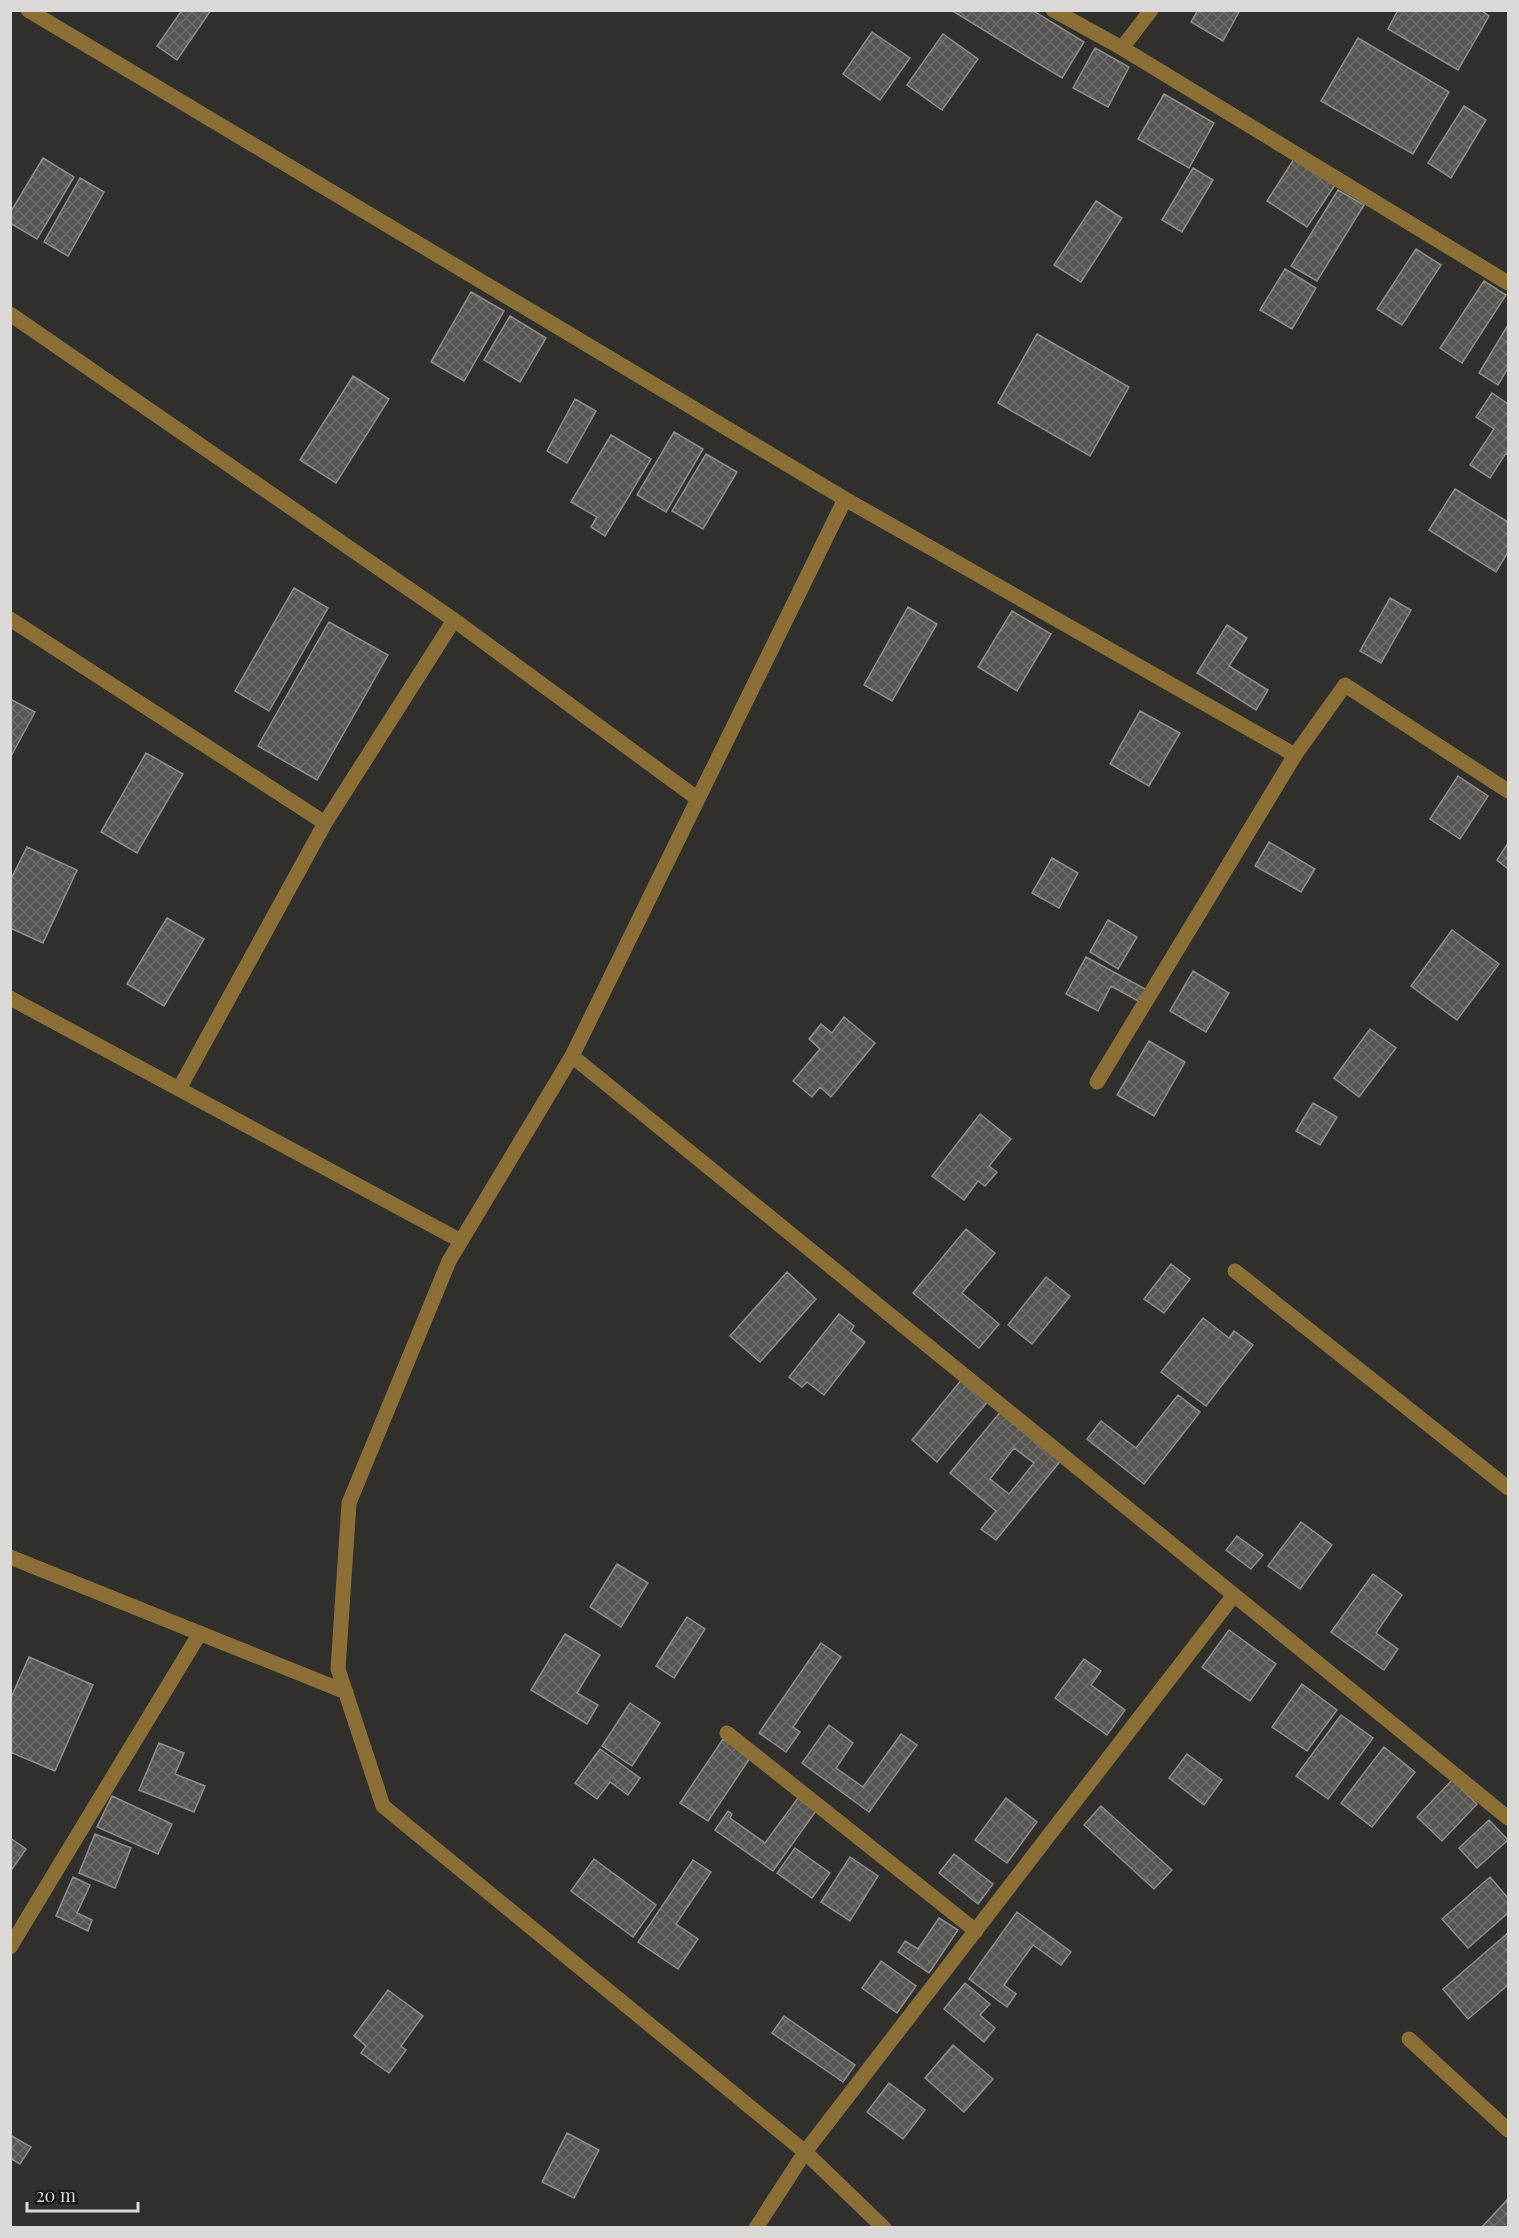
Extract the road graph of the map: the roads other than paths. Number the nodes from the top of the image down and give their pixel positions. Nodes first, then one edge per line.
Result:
1 (28, 10) edge
2 (1053, 10) edge
3 (1151, 10) edge
4 (1122, 48) junction
5 (1509, 283) edge
6 (10, 314) edge
7 (844, 499) junction
8 (10, 618) edge
9 (454, 620) junction
10 (1295, 755) junction
11 (1509, 791) edge
12 (698, 799) junction
13 (325, 824) junction
14 (10, 998) edge
15 (572, 1056) junction
16 (1097, 1082) dead end
17 (180, 1089) junction
18 (461, 1241) junction
19 (1235, 1271) dead end
20 (1509, 1488) edge
21 (10, 1557) edge
22 (1234, 1595) junction
23 (200, 1633) junction
24 (346, 1692) junction
25 (727, 1733) dead end
26 (1509, 1818) edge
27 (976, 1931) junction
28 (10, 1947) edge
29 (1409, 2039) dead end
30 (1509, 2130) edge
31 (805, 2152) junction
32 (756, 2228) edge
33 (884, 2228) edge

1 - 7 street
2 - 4 street
3 - 4 street
4 - 5 street
6 - 9 street
7 - 10 street
7 - 12 street
8 - 13 street
9 - 12 street
9 - 13 street
10 - 11 street
10 - 16 street
12 - 15 street
13 - 17 street
14 - 17 street
15 - 18 street
15 - 22 street
17 - 18 street
18 - 24 street
19 - 20 street
21 - 23 street
22 - 26 street
22 - 27 street
23 - 24 street
23 - 28 street
24 - 31 street
25 - 27 street
27 - 31 street
29 - 30 street
31 - 32 street
31 - 33 street

